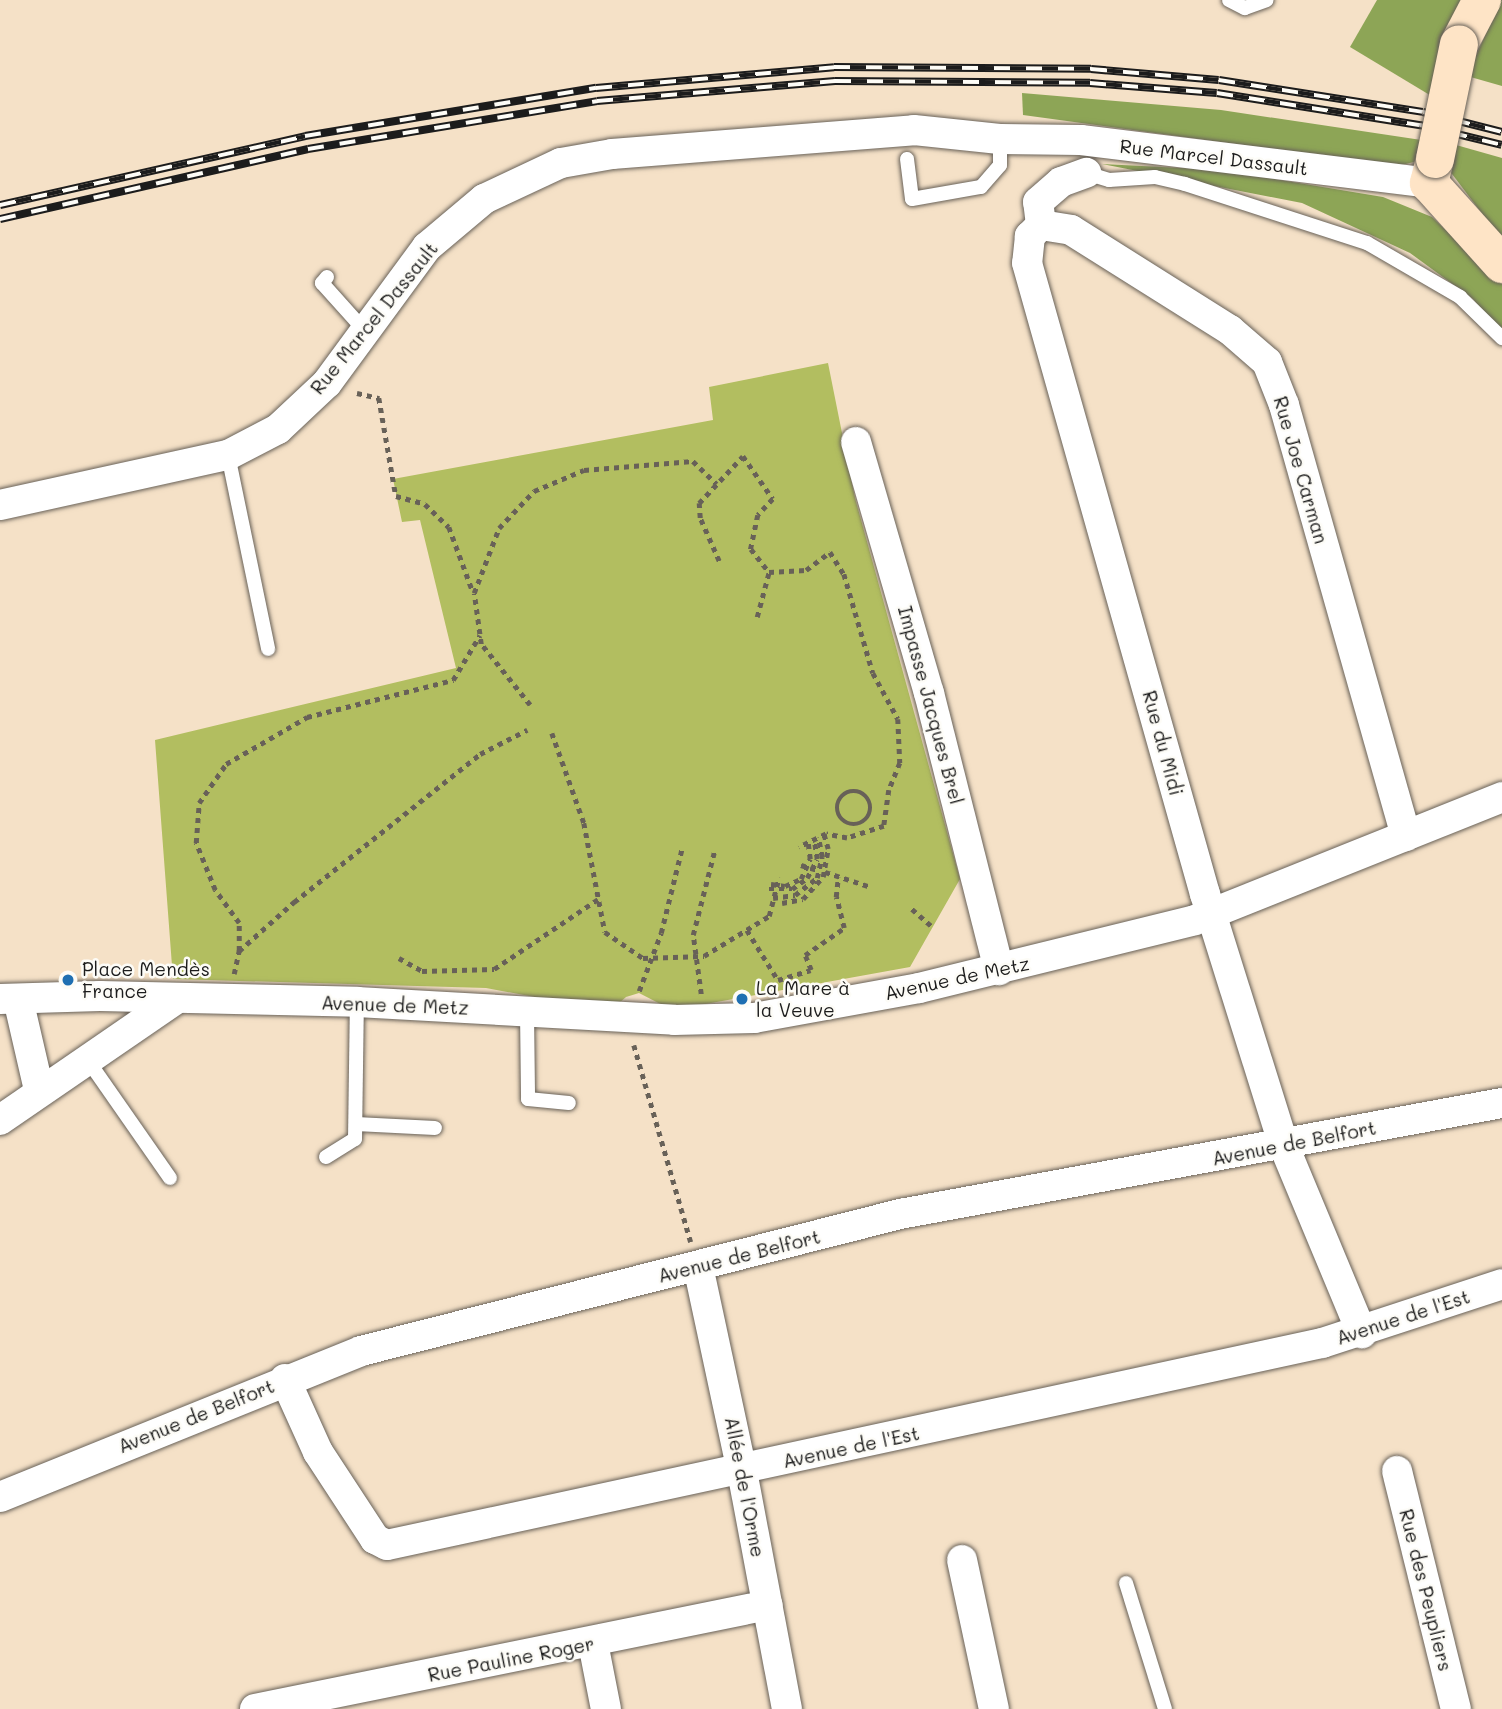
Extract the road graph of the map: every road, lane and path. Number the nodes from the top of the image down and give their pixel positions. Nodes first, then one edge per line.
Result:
1 (1229, 0) edge
2 (1267, 0) edge
3 (1482, 0) edge
4 (1000, 139) junction
5 (907, 159) dead end
6 (1432, 171) junction
7 (1086, 173) joint
8 (1041, 225) junction
9 (1502, 264) edge
10 (327, 277) dead end
11 (365, 331) junction
12 (1502, 338) edge
13 (357, 393) dead end
14 (856, 442) dead end
15 (228, 455) junction
16 (717, 484) junction
17 (0, 505) edge
18 (719, 561) dead end
19 (769, 572) junction
20 (474, 593) junction
21 (757, 617) dead end
22 (480, 635) junction
23 (268, 649) dead end
24 (530, 705) dead end
25 (527, 730) dead end
26 (552, 733) dead end
27 (855, 791) joint
28 (1502, 797) edge
29 (1406, 836) junction
30 (816, 839) junction
31 (799, 847) dead end
32 (682, 848) dead end
33 (715, 849) dead end
34 (801, 864) dead end
35 (814, 869) junction
36 (779, 877) dead end
37 (838, 877) junction
38 (871, 887) dead end
39 (773, 888) junction
40 (773, 898) junction
41 (598, 899) junction
42 (782, 903) dead end
43 (912, 909) dead end
44 (1211, 914) junction
45 (933, 927) dead end
46 (747, 930) junction
47 (240, 951) junction
48 (694, 956) junction
49 (399, 958) dead end
50 (651, 959) junction
51 (999, 970) junction
52 (9, 999) edge
53 (176, 999) junction
54 (229, 1001) junction
55 (357, 1002) junction
56 (703, 1006) dead end
57 (527, 1012) junction
58 (626, 1017) junction
59 (86, 1059) junction
60 (39, 1090) junction
61 (569, 1102) dead end
62 (1502, 1103) edge
63 (0, 1120) edge
64 (356, 1124) junction
65 (435, 1128) dead end
66 (1284, 1146) junction
67 (326, 1157) dead end
68 (170, 1178) dead end
69 (698, 1266) junction
70 (1502, 1284) edge
71 (1362, 1333) junction
72 (285, 1379) junction
73 (743, 1471) junction
74 (1397, 1471) dead end
75 (0, 1497) edge
76 (962, 1560) dead end
77 (1126, 1583) dead end
78 (768, 1605) junction
79 (593, 1643) junction
80 (254, 1709) edge
81 (606, 1709) edge
82 (787, 1709) edge
83 (994, 1709) edge
84 (1165, 1709) edge
85 (1456, 1709) edge

1 - 2 lane
3 - 6 street, bridge
4 - 5 lane
4 - 6 street, Rue Marcel Dassault
4 - 11 street, Rue Marcel Dassault
6 - 9 street
7 - 8 street, Rue du Midi
7 - 12 lane
8 - 29 street, Rue Joe Carman
8 - 44 street, Rue du Midi
10 - 11 lane
11 - 15 street, Rue Marcel Dassault
13 - 20 path
14 - 51 street, Impasse Jacques Brel
15 - 17 street, Rue Marcel Dassault
15 - 23 lane
16 - 18 path
16 - 19 path
16 - 20 path
19 - 21 path
19 - 30 path
20 - 22 path
22 - 24 path
22 - 47 path
25 - 47 path
26 - 41 path
27 - 27 path
28 - 29 street, Avenue de Metz
29 - 44 street, Avenue de Metz
30 - 31 path
30 - 35 path
30 - 35 path
30 - 42 path
32 - 50 path
33 - 48 path
34 - 35 path
35 - 37 path
35 - 39 path
35 - 40 path
36 - 39 path
37 - 38 path
37 - 46 path
39 - 40 path
40 - 46 path
41 - 49 path
41 - 50 path
43 - 45 path
44 - 51 street, Avenue de Metz
44 - 66 street, Rue du Midi
46 - 48 path
47 - 54 path
48 - 50 path
48 - 56 path
50 - 58 path
51 - 58 street, Avenue de Metz
52 - 53 street, Avenue de Metz
52 - 60 street
53 - 54 street, Avenue de Metz
53 - 59 street
54 - 55 street, Avenue de Metz
55 - 57 street, Avenue de Metz
55 - 64 lane
57 - 58 street, Avenue de Metz
57 - 61 lane
58 - 69 path
59 - 60 street
59 - 68 lane
60 - 63 street
62 - 66 street, Avenue de Belfort
64 - 65 lane
64 - 67 lane
66 - 69 street, Avenue de Belfort
66 - 71 street, Rue du Midi
69 - 72 street, Avenue de Belfort
69 - 73 street, Allée de l'Orme
70 - 71 street, Avenue de l'Est
71 - 73 street, Avenue de l'Est
72 - 73 street, Avenue de l'Est
72 - 75 street, Avenue de Belfort
73 - 78 street, Allée de l'Orme
74 - 85 street, Rue des Peupliers
76 - 83 street
77 - 84 lane
78 - 79 street, Rue Pauline Roger
78 - 82 street, Allée de l'Orme
79 - 80 street, Rue Pauline Roger
79 - 81 street

